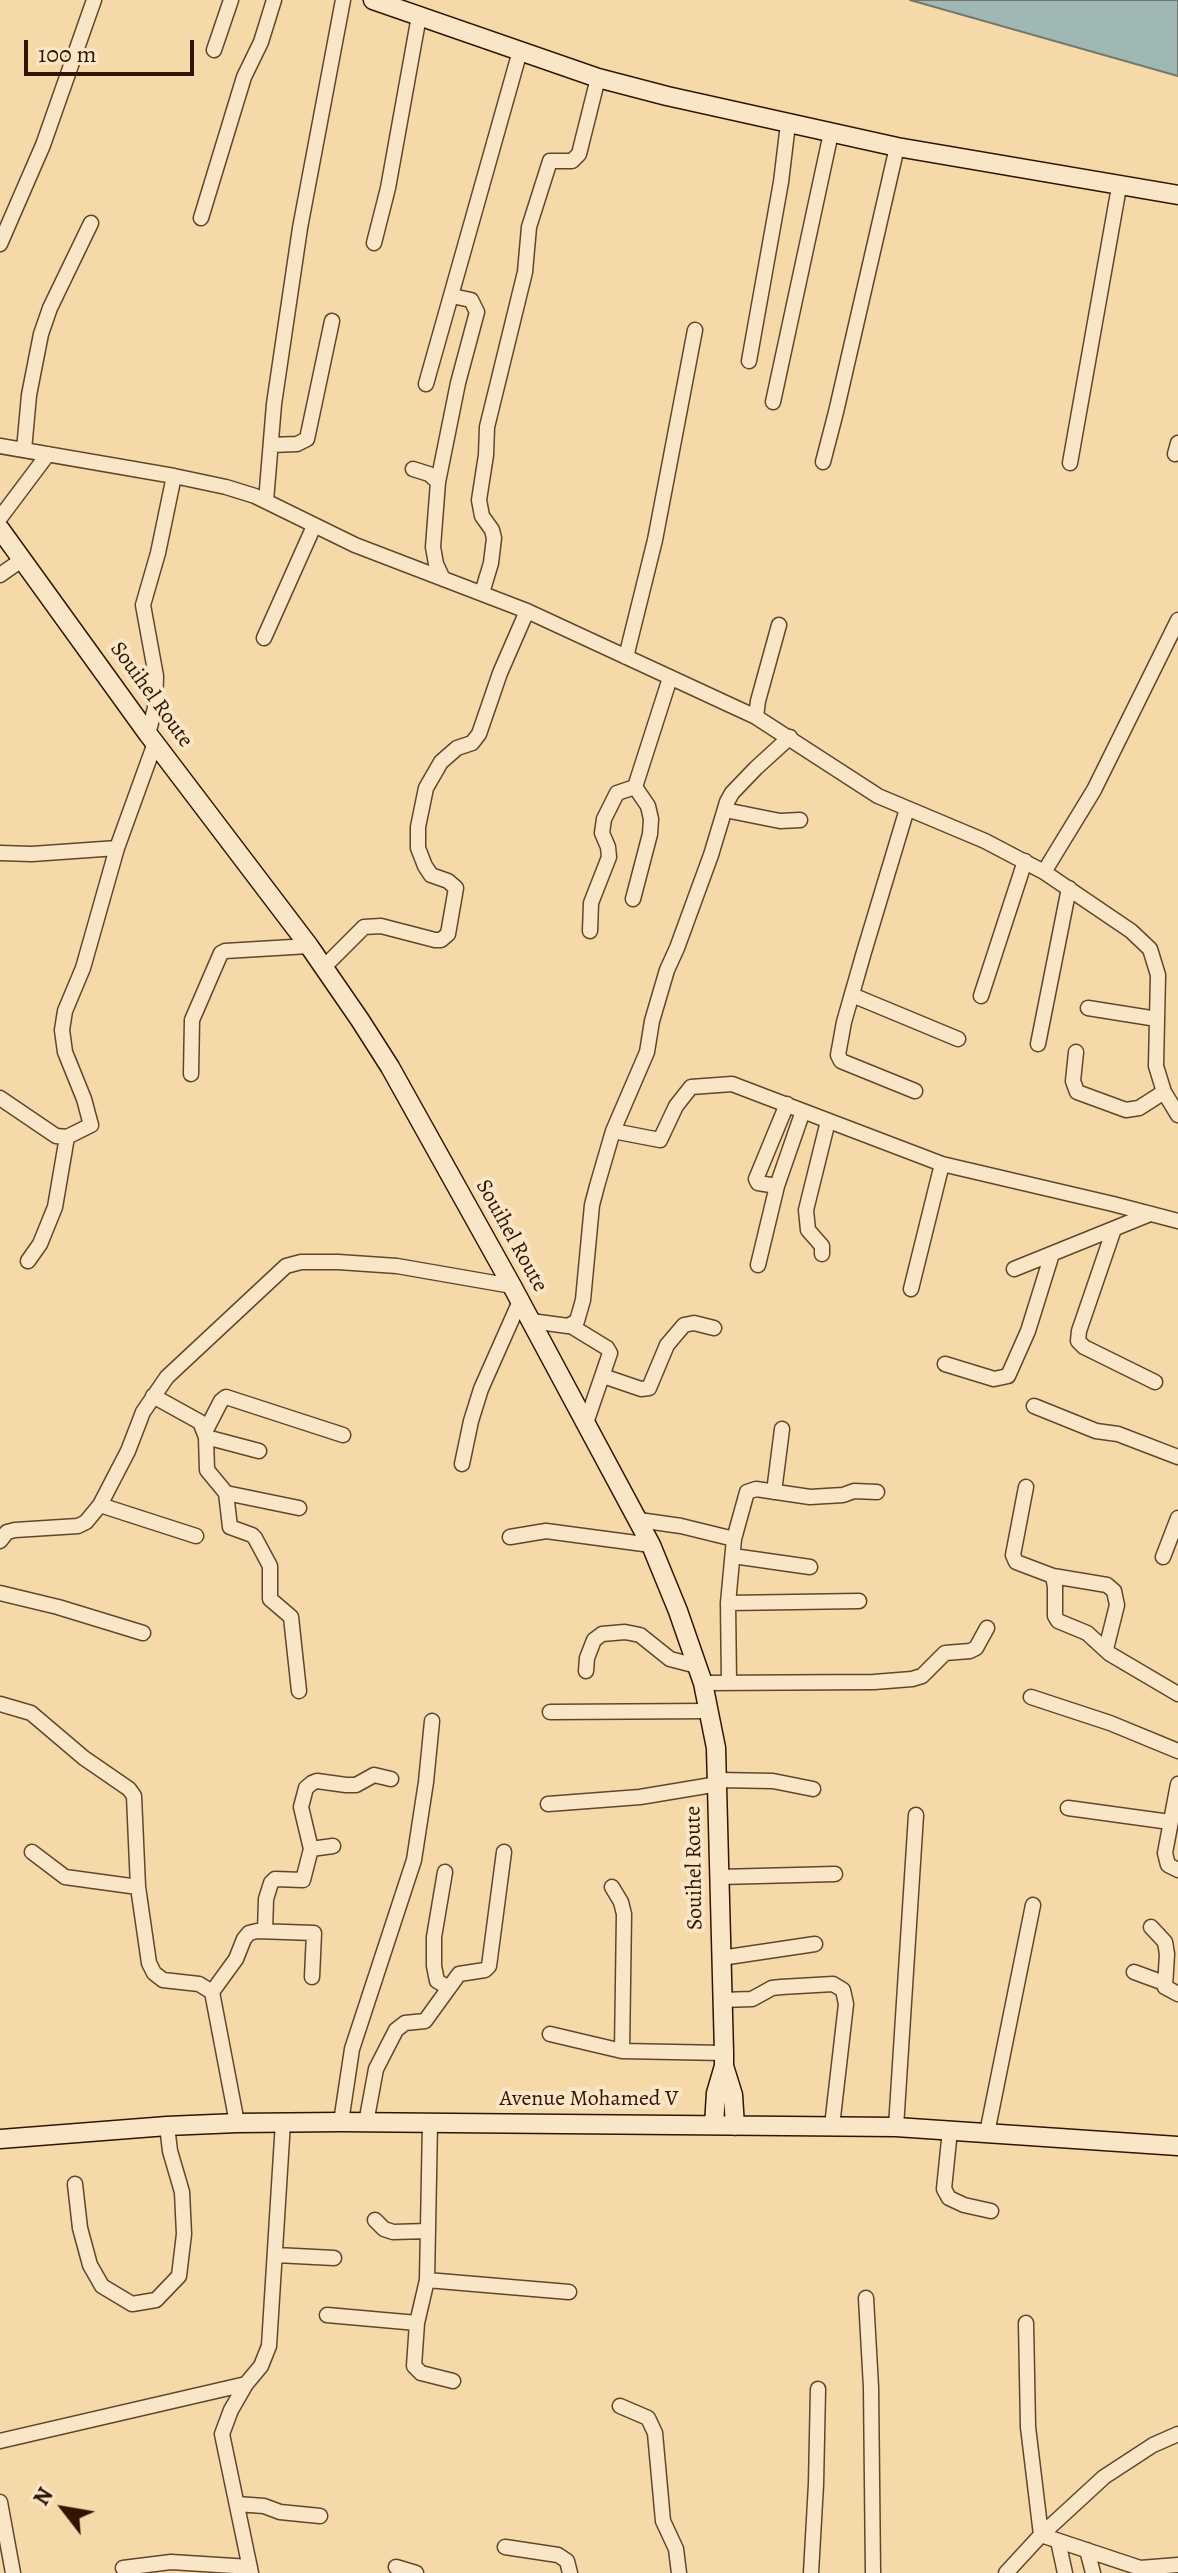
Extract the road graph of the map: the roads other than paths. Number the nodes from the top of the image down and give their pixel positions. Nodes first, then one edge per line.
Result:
1 (94, 0) edge
2 (231, 0) edge
3 (274, 0) edge
4 (343, 0) edge
5 (373, 0) edge
6 (419, 16) junction
7 (214, 50) dead end
8 (520, 51) junction
9 (598, 78) junction
10 (788, 124) junction
11 (831, 133) junction
12 (897, 147) junction
13 (1119, 187) junction
14 (1178, 195) edge
15 (201, 218) dead end
16 (91, 223) dead end
17 (374, 243) dead end
18 (0, 244) edge
19 (452, 296) junction
20 (332, 321) dead end
21 (695, 330) dead end
22 (749, 361) dead end
23 (426, 384) dead end
24 (773, 402) dead end
25 (271, 445) junction
26 (0, 446) edge
27 (24, 450) junction
28 (48, 454) junction
29 (823, 462) dead end
30 (1070, 463) dead end
31 (413, 469) dead end
32 (174, 476) junction
33 (438, 482) junction
34 (266, 501) junction
35 (0, 518) edge
36 (314, 526) junction
37 (0, 529) edge
38 (23, 559) junction
39 (0, 575) edge
40 (443, 579) junction
41 (482, 593) junction
42 (527, 611) junction
43 (1178, 620) edge
44 (779, 625) dead end
45 (264, 638) dead end
46 (626, 657) junction
47 (670, 678) junction
48 (756, 717) junction
49 (790, 737) junction
50 (152, 738) junction
51 (635, 787) junction
52 (907, 809) junction
53 (725, 810) junction
54 (800, 820) dead end
55 (117, 848) junction
56 (0, 853) edge
57 (1025, 861) junction
58 (1044, 872) junction
59 (1069, 888) junction
60 (633, 899) dead end
61 (590, 931) dead end
62 (309, 946) junction
63 (324, 967) junction
64 (852, 995) junction
65 (981, 996) dead end
66 (1088, 1008) dead end
67 (1157, 1019) junction
68 (958, 1039) dead end
69 (1038, 1044) dead end
70 (1076, 1052) dead end
71 (191, 1074) dead end
72 (915, 1091) dead end
73 (1164, 1092) junction
74 (0, 1098) edge
75 (787, 1104) junction
76 (803, 1111) junction
77 (1178, 1115) edge
78 (828, 1121) junction
79 (613, 1131) junction
80 (67, 1137) junction
81 (942, 1164) junction
82 (777, 1186) junction
83 (1144, 1212) junction
84 (1178, 1221) edge
85 (1114, 1229) junction
86 (822, 1254) dead end
87 (1052, 1254) junction
88 (28, 1261) dead end
89 (758, 1265) dead end
90 (1014, 1269) dead end
91 (911, 1289) dead end
92 (516, 1293) junction
93 (531, 1321) junction
94 (571, 1326) junction
95 (714, 1328) dead end
96 (945, 1364) dead end
97 (603, 1376) junction
98 (1155, 1382) dead end
99 (153, 1396) junction
100 (1034, 1406) dead end
101 (586, 1423) junction
102 (782, 1429) dead end
103 (206, 1434) junction
104 (343, 1435) dead end
105 (259, 1451) dead end
106 (1178, 1457) edge
107 (462, 1464) dead end
108 (1026, 1487) dead end
109 (774, 1492) junction
110 (877, 1492) dead end
111 (226, 1493) junction
112 (100, 1505) junction
113 (299, 1508) dead end
114 (1178, 1518) edge
115 (639, 1520) junction
116 (2, 1534) edge
117 (196, 1536) dead end
118 (510, 1537) dead end
119 (734, 1539) junction
120 (651, 1545) junction
121 (733, 1556) junction
122 (1163, 1557) dead end
123 (810, 1567) dead end
124 (1053, 1576) junction
125 (0, 1593) edge
126 (859, 1601) dead end
127 (728, 1603) junction
128 (987, 1628) dead end
129 (143, 1633) dead end
130 (1106, 1649) junction
131 (586, 1671) dead end
132 (700, 1674) junction
133 (729, 1682) junction
134 (299, 1691) dead end
135 (1178, 1694) edge
136 (1031, 1697) dead end
137 (0, 1704) edge
138 (709, 1711) junction
139 (550, 1712) dead end
140 (432, 1721) dead end
141 (1178, 1751) edge
142 (391, 1779) dead end
143 (718, 1782) junction
144 (1178, 1784) edge
145 (813, 1789) dead end
146 (548, 1804) dead end
147 (1068, 1808) dead end
148 (916, 1815) dead end
149 (1170, 1822) junction
150 (333, 1846) dead end
151 (311, 1849) junction
152 (32, 1852) dead end
153 (504, 1852) dead end
154 (1178, 1870) edge
155 (445, 1872) dead end
156 (835, 1874) dead end
157 (720, 1877) junction
158 (138, 1887) junction
159 (612, 1887) dead end
160 (1033, 1905) dead end
161 (1151, 1927) dead end
162 (265, 1931) junction
163 (815, 1944) dead end
164 (721, 1958) junction
165 (1134, 1972) dead end
166 (312, 1977) dead end
167 (1164, 1983) junction
168 (449, 1988) junction
169 (212, 1992) junction
170 (1178, 1994) edge
171 (722, 2000) junction
172 (550, 2034) dead end
173 (622, 2051) junction
174 (724, 2060) junction
175 (283, 2122) junction
176 (341, 2122) junction
177 (237, 2123) junction
178 (366, 2123) junction
179 (430, 2123) junction
180 (714, 2125) junction
181 (167, 2126) junction
182 (735, 2126) junction
183 (832, 2126) junction
184 (896, 2127) junction
185 (950, 2130) junction
186 (987, 2133) junction
187 (0, 2139) edge
188 (1178, 2146) edge
189 (75, 2184) dead end
190 (991, 2211) dead end
191 (375, 2220) dead end
192 (428, 2231) junction
193 (276, 2255) junction
194 (334, 2258) dead end
195 (427, 2280) junction
196 (569, 2292) dead end
197 (866, 2298) dead end
198 (327, 2315) dead end
199 (417, 2323) junction
200 (1026, 2323) dead end
201 (453, 2381) dead end
202 (246, 2384) junction
203 (818, 2389) dead end
204 (620, 2406) dead end
205 (1178, 2434) edge
206 (0, 2441) edge
207 (0, 2502) edge
208 (237, 2504) junction
209 (320, 2516) dead end
210 (1041, 2535) junction
211 (1058, 2541) junction
212 (505, 2547) dead end
213 (1087, 2550) junction
214 (1178, 2565) edge
215 (396, 2567) dead end
216 (123, 2568) dead end
217 (251, 2570) edge
218 (1011, 2571) edge
219 (13, 2573) edge
220 (416, 2573) edge
221 (570, 2573) edge
222 (679, 2573) edge
223 (811, 2573) edge
224 (873, 2573) edge
225 (1065, 2573) edge
226 (1093, 2573) edge

1 - 18 street
2 - 7 street
3 - 15 street
4 - 25 street
5 - 6 main road
6 - 8 main road
6 - 17 street
8 - 9 main road
8 - 19 street
9 - 10 main road
9 - 41 street
10 - 11 main road
10 - 22 street
11 - 12 main road
11 - 24 street
12 - 13 main road
12 - 29 street
13 - 14 main road
13 - 30 street
16 - 27 street
19 - 23 street
19 - 33 street
20 - 25 street
21 - 46 street
25 - 34 street
26 - 27 street
27 - 28 street
28 - 32 street
28 - 35 street
31 - 33 street
32 - 34 street
32 - 50 street
33 - 40 street
34 - 36 street
36 - 40 street
36 - 45 street
37 - 38 main road, Souihel Route
38 - 39 street
38 - 50 main road, Souihel Route
40 - 41 street
41 - 42 street
42 - 46 street
42 - 63 street
43 - 58 street
44 - 48 street
46 - 47 street
47 - 48 street
47 - 51 street
48 - 49 street
49 - 52 street
49 - 53 street
50 - 55 street
50 - 62 main road, Souihel Route
51 - 60 street
51 - 61 street
52 - 57 street
52 - 64 street
53 - 54 street
53 - 79 street
55 - 56 street
55 - 80 street
57 - 58 street
57 - 65 street
58 - 59 street
59 - 67 street
59 - 69 street
62 - 63 main road, Souihel Route
62 - 71 street
63 - 92 main road, Souihel Route
64 - 68 street
64 - 72 street
66 - 67 street
67 - 73 street
70 - 73 street
73 - 77 street
74 - 80 street
75 - 76 street
75 - 79 street
75 - 82 street
76 - 78 street
76 - 82 street
78 - 81 street
78 - 86 street
79 - 94 street
80 - 88 street
81 - 83 street
81 - 91 street
82 - 89 street
83 - 84 street
83 - 85 street
85 - 87 street
85 - 98 street
87 - 90 street
87 - 96 street
92 - 93 main road, Souihel Route
92 - 99 street
92 - 107 street
93 - 94 street
93 - 101 main road, Souihel Route
94 - 97 street
95 - 97 street
97 - 101 street
99 - 103 street
99 - 112 street
100 - 106 street
101 - 115 main road, Souihel Route
102 - 109 street
103 - 104 street
103 - 105 street
103 - 111 street
108 - 124 street
109 - 110 street
109 - 119 street
111 - 113 street
111 - 134 street
112 - 116 street
112 - 117 street
114 - 122 street
115 - 119 street
115 - 120 main road, Souihel Route
118 - 120 street
119 - 121 street
120 - 132 main road, Souihel Route
121 - 123 street
121 - 127 street
124 - 130 street
124 - 130 street
125 - 129 street
126 - 127 street
127 - 133 street
128 - 133 street
130 - 135 street
131 - 132 street
132 - 133 street
132 - 138 main road, Souihel Route
136 - 141 street
137 - 158 street
138 - 139 street
138 - 143 main road, Souihel Route
140 - 176 street
142 - 151 street
143 - 145 street
143 - 146 street
143 - 157 main road, Souihel Route
144 - 149 street
147 - 149 street
148 - 184 street
149 - 154 street
150 - 151 street
151 - 162 street
152 - 158 street
153 - 168 street
155 - 168 street
156 - 157 street
157 - 164 main road, Souihel Route
158 - 169 street
159 - 173 street
160 - 186 street
161 - 167 street
162 - 166 street
162 - 169 street
163 - 164 street
164 - 171 main road, Souihel Route
165 - 167 street
167 - 170 street
168 - 178 street
169 - 177 street
171 - 174 main road, Souihel Route
171 - 183 street
172 - 173 street
173 - 174 street
174 - 180 main road
174 - 182 main road
175 - 176 main road, Avenue Mohamed V
175 - 177 main road, Avenue Mohamed V
175 - 193 street
176 - 178 main road, Avenue Mohamed V
177 - 181 main road, Avenue Mohamed V
178 - 179 main road, Avenue Mohamed V
179 - 180 main road, Avenue Mohamed V
179 - 192 street
180 - 182 main road, Avenue Mohamed V
181 - 187 main road, Avenue Mohamed V
181 - 189 street
182 - 183 main road, Avenue Mohamed V
183 - 184 main road, Avenue Mohamed V
184 - 185 main road, Avenue Mohamed V
185 - 186 main road, Avenue Mohamed V
185 - 190 street
186 - 188 main road, Avenue Mohamed V
191 - 192 street
192 - 195 street
193 - 194 street
193 - 202 street
195 - 196 street
195 - 199 street
197 - 224 street
198 - 199 street
199 - 201 street
200 - 210 street
202 - 206 street
202 - 208 street
203 - 223 street
204 - 222 street
205 - 210 street
207 - 219 street
208 - 209 street
208 - 217 street
210 - 211 street
210 - 218 street
211 - 213 street
211 - 225 street
212 - 221 street
213 - 214 street
213 - 226 street
215 - 220 street
216 - 217 street

